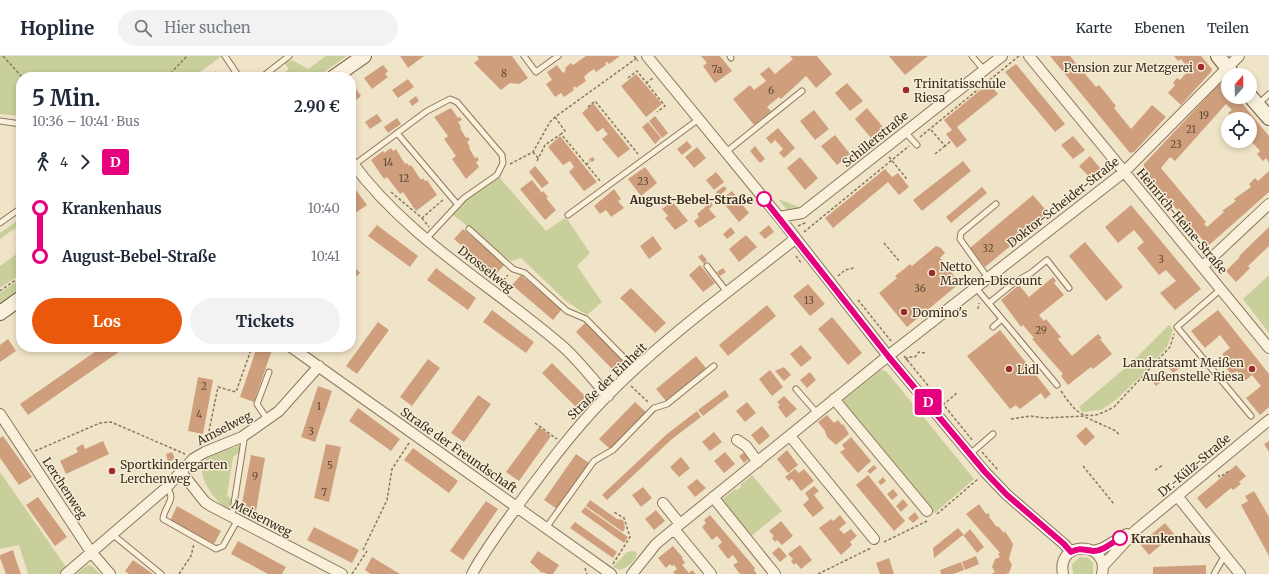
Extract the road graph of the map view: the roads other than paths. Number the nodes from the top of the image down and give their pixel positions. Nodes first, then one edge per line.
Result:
1 (225, 56) edge
2 (289, 56) edge
3 (364, 56) edge
4 (524, 56) edge
5 (558, 56) edge
6 (972, 56) edge
7 (1002, 56) edge
8 (1029, 56) edge
9 (1218, 56) edge
10 (1239, 56) edge
11 (651, 57) edge
12 (1227, 68) edge
13 (1232, 68) edge
14 (984, 70) junction
15 (236, 72) edge
16 (268, 72) edge
17 (341, 72) edge
18 (1221, 80) edge
19 (802, 91) dead end
20 (1269, 94) edge
21 (1257, 99) edge
22 (1257, 104) edge
23 (1269, 118) edge
24 (699, 120) junction
25 (0, 121) edge
26 (16, 123) edge
27 (905, 131) junction
28 (397, 133) junction
29 (917, 145) dead end
30 (726, 152) junction
31 (356, 160) edge
32 (356, 168) edge
33 (1124, 172) junction
34 (996, 204) dead end
35 (1269, 204) edge
36 (458, 205) junction
37 (16, 211) edge
38 (568, 215) dead end
39 (778, 217) junction
40 (0, 222) edge
41 (469, 229) dead end
42 (429, 235) junction
43 (795, 239) junction
44 (707, 266) dead end
45 (1202, 266) junction
46 (988, 278) junction
47 (975, 287) junction
48 (1069, 288) dead end
49 (1222, 289) junction
50 (728, 293) junction
51 (16, 302) edge
52 (989, 304) junction
53 (0, 313) edge
54 (1002, 319) junction
55 (993, 327) dead end
56 (1269, 348) edge
57 (298, 352) edge
58 (888, 356) junction
59 (319, 366) junction
60 (714, 366) dead end
61 (635, 369) junction
62 (270, 372) dead end
63 (1057, 385) road end
64 (796, 388) dead end
65 (608, 396) junction
66 (834, 399) junction
67 (817, 413) junction
68 (0, 414) edge
69 (1251, 416) dead end
70 (267, 419) junction
71 (1269, 420) edge
72 (993, 434) dead end
73 (242, 436) junction
74 (790, 436) junction
75 (737, 440) dead end
76 (970, 454) junction
77 (758, 462) junction
78 (182, 472) junction
79 (166, 488) junction
80 (1178, 496) junction
81 (713, 498) junction
82 (663, 503) dead end
83 (517, 507) junction
84 (930, 516) road end
85 (234, 519) junction
86 (677, 526) junction
87 (546, 528) junction
88 (1136, 530) junction
89 (112, 534) junction
90 (875, 544) road end
91 (1094, 551) junction
92 (91, 552) junction
93 (1071, 552) junction
94 (1224, 555) junction
95 (1102, 570) edge
96 (609, 573) edge
97 (66, 574) edge
98 (110, 574) edge
99 (161, 574) edge
100 (342, 574) edge
101 (472, 574) edge
102 (632, 574) edge
103 (711, 574) edge
104 (775, 574) edge
105 (1063, 574) edge
106 (1214, 574) edge
107 (1240, 574) edge

1 - 15 lane
2 - 16 lane
3 - 17 street
4 - 5 lane
6 - 14 lane
7 - 14 street, Schillerstraße
8 - 33 street, Heinrich-Heine-Straße
9 - 12 street
10 - 13 street, Doktor-Scheider-Straße
11 - 24 street
14 - 27 street, Schillerstraße
18 - 33 street, Doktor-Scheider-Straße
19 - 30 lane
20 - 21 lane
22 - 23 street
24 - 30 street
24 - 38 lane
25 - 26 lane
27 - 29 lane
27 - 39 street, Schillerstraße
28 - 31 lane
28 - 36 lane
28 - 36 lane
30 - 39 street
32 - 42 street, Drosselweg
33 - 45 street, Heinrich-Heine-Straße
33 - 46 street, Doktor-Scheider-Straße
34 - 46 lane
35 - 45 street
36 - 42 lane
37 - 40 lane
39 - 43 street
41 - 61 lane
42 - 65 street, Drosselweg
43 - 50 street, Straße der Einheit
43 - 58 street
44 - 50 lane
45 - 49 street, Heinrich-Heine-Straße
46 - 47 street, Doktor-Scheider-Straße
47 - 52 lane
47 - 58 street, Doktor-Scheider-Straße
48 - 52 lane
49 - 56 street, Heinrich-Heine-Straße
49 - 69 lane
50 - 61 street, Straße der Einheit
51 - 53 street
52 - 54 lane
54 - 55 lane
54 - 63 lane
57 - 59 street, Straße der Freundschaft
58 - 66 street, Doktor-Scheider-Straße
58 - 76 street
59 - 70 street, Amselweg
59 - 83 street, Straße der Freundschaft
60 - 87 lane
61 - 65 street, Straße der Einheit
62 - 70 lane
64 - 67 lane
65 - 83 street, Straße der Einheit
66 - 67 street, Doktor-Scheider-Straße
66 - 84 street
67 - 74 street, Doktor-Scheider-Straße
68 - 92 street, Lerchenweg
70 - 73 street, Amselweg
71 - 80 street, Dr.-Külz-Straße
72 - 76 lane
73 - 78 street, Amselweg
73 - 85 lane
74 - 77 street, Doktor-Scheider-Straße
74 - 90 street
75 - 77 street
76 - 93 street
77 - 81 street, Doktor-Scheider-Straße
78 - 79 street, Amselweg
78 - 85 street, Meisenweg
79 - 85 lane
79 - 89 street, Amselweg
80 - 88 street, Dr.-Külz-Straße
80 - 94 street
81 - 86 street, Doktor-Scheider-Straße
81 - 104 street
82 - 86 street
83 - 87 street, Straße der Freundschaft
83 - 101 street, Straße der Einheit
85 - 100 street, Meisenweg
86 - 102 street, Doktor-Scheider-Straße
86 - 103 street
87 - 96 street, Straße der Freundschaft
88 - 91 street, Dr.-Külz-Straße
88 - 95 street, Dr.-Külz-Straße
89 - 92 street, Amselweg
89 - 99 lane
91 - 93 street
91 - 95 street
92 - 97 street, Amselweg
92 - 98 street, Lerchenweg
93 - 105 street
94 - 106 lane
94 - 107 street

